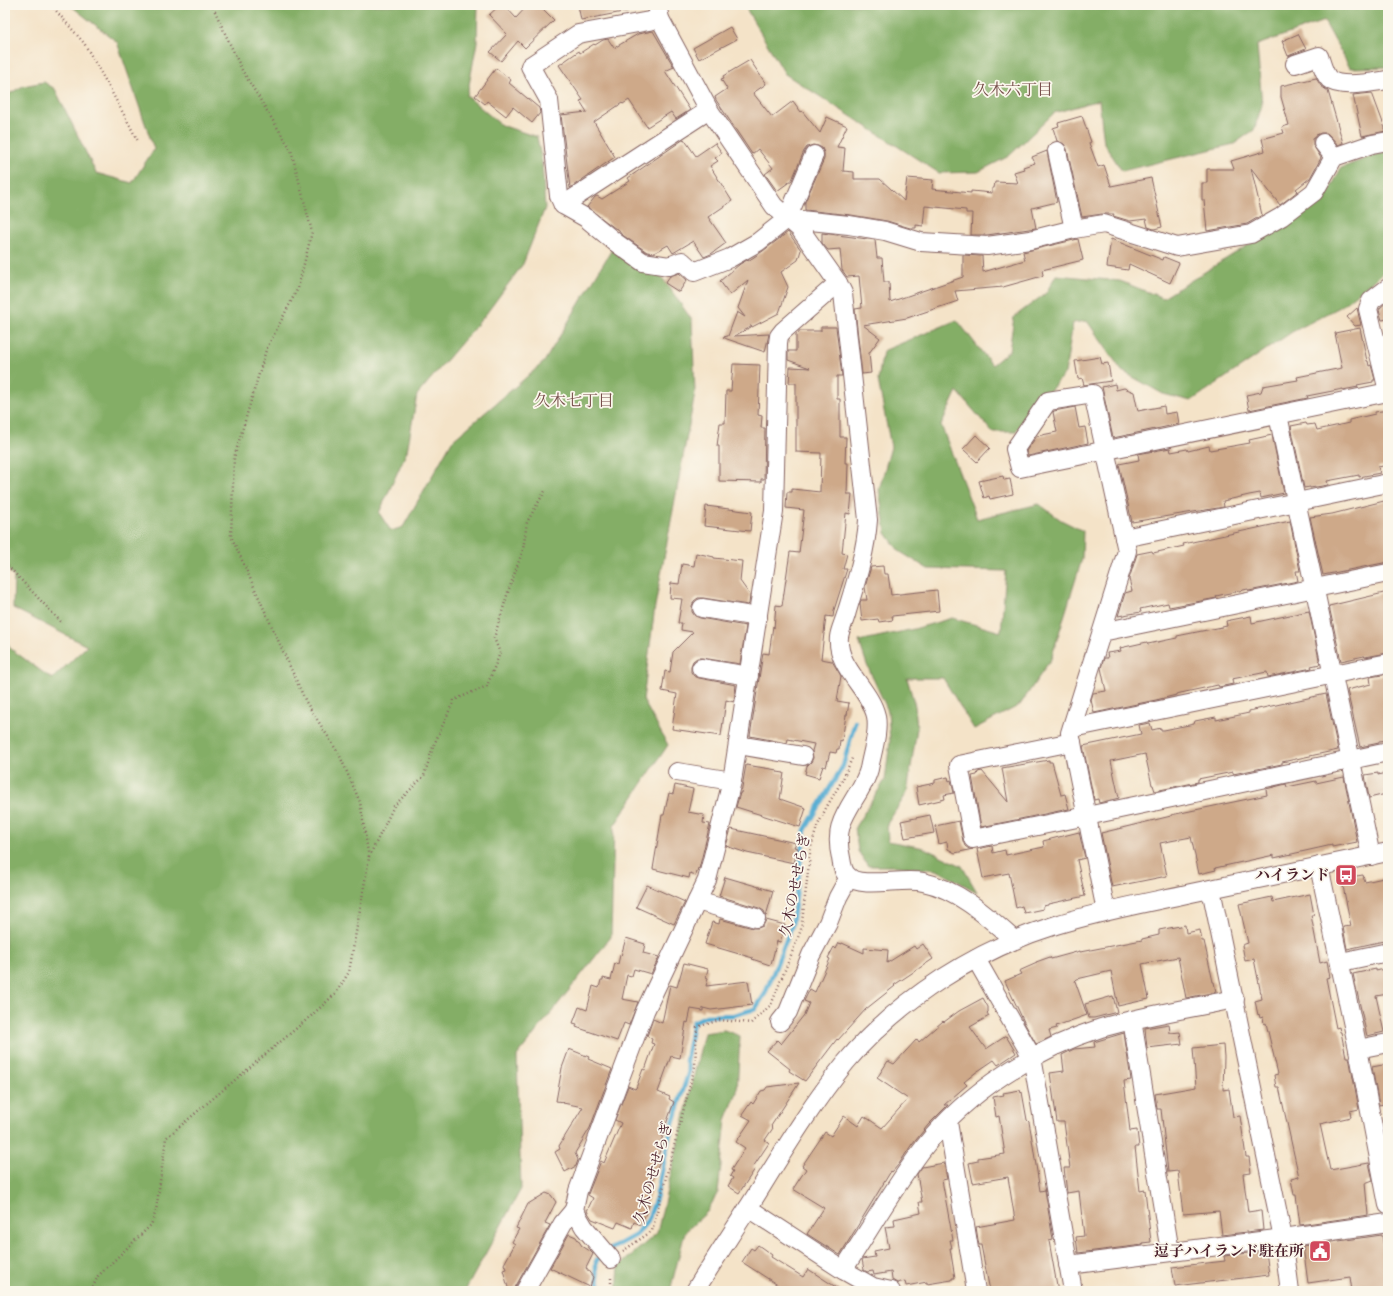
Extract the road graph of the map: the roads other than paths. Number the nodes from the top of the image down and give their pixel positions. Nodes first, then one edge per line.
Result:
1 (658, 12) edge
2 (1295, 64) dead end
3 (1388, 80) edge
4 (709, 110) junction
5 (1388, 141) edge
6 (1323, 143) dead end
7 (1057, 151) dead end
8 (814, 155) dead end
9 (1334, 157) junction
10 (564, 205) junction
11 (789, 220) junction
12 (1074, 229) junction
13 (838, 283) junction
14 (1388, 288) edge
15 (1388, 391) edge
16 (1278, 415) junction
17 (1105, 451) junction
18 (1388, 482) edge
19 (1297, 502) junction
20 (1124, 538) junction
21 (1388, 572) edge
22 (1314, 588) junction
23 (702, 608) dead end
24 (758, 617) junction
25 (1102, 632) junction
26 (1388, 662) edge
27 (701, 668) dead end
28 (1333, 674) junction
29 (749, 676) junction
30 (1072, 735) junction
31 (738, 746) junction
32 (1388, 752) edge
33 (804, 756) dead end
34 (1350, 760) junction
35 (677, 772) dead end
36 (732, 781) junction
37 (1086, 816) junction
38 (1388, 852) edge
39 (1371, 856) junction
40 (1319, 866) junction
41 (849, 877) junction
42 (1211, 889) junction
43 (697, 901) junction
44 (1106, 911) junction
45 (756, 918) dead end
46 (1014, 940) junction
47 (1388, 952) edge
48 (976, 959) junction
49 (1340, 962) junction
50 (1235, 999) junction
51 (1132, 1020) junction
52 (780, 1022) dead end
53 (1388, 1043) edge
54 (1358, 1049) junction
55 (1032, 1056) junction
56 (948, 1122) junction
57 (1382, 1133) edge
58 (1388, 1205) edge
59 (748, 1208) junction
60 (574, 1210) junction
61 (1388, 1223) edge
62 (1283, 1238) junction
63 (1170, 1252) junction
64 (608, 1255) road end
65 (1068, 1265) junction
66 (843, 1270) junction
67 (525, 1291) edge
68 (695, 1291) edge
69 (891, 1291) edge
70 (976, 1291) edge
71 (1073, 1291) edge
72 (1290, 1291) edge

1 - 4 street
1 - 10 street
2 - 3 street
4 - 10 street
4 - 11 street
5 - 9 street
6 - 9 street
7 - 12 street
8 - 11 street
9 - 12 street
10 - 11 street
11 - 12 street
11 - 13 street
13 - 24 street
13 - 41 street
14 - 15 street
15 - 16 street
16 - 17 street
16 - 19 street
17 - 17 street
17 - 20 street
18 - 19 street
19 - 20 street
19 - 22 street
20 - 25 street
21 - 22 street
22 - 25 street
22 - 28 street
23 - 24 street
24 - 29 street
25 - 30 street
26 - 28 street
27 - 29 street
28 - 30 street
28 - 34 street
29 - 31 street
30 - 37 street
30 - 37 street
31 - 33 street
31 - 36 street
32 - 34 street
34 - 37 street
34 - 39 street
35 - 36 street
36 - 43 street
37 - 44 street
38 - 39 street
39 - 40 street
40 - 42 street
40 - 49 street
41 - 46 street
41 - 52 street
42 - 44 street
42 - 50 street
43 - 45 street
43 - 60 street
44 - 46 street
46 - 48 street
47 - 49 street
48 - 55 street
48 - 59 street
49 - 54 street
50 - 51 street
50 - 62 street
51 - 55 street
51 - 63 street
53 - 54 street
54 - 57 street
55 - 56 street
55 - 65 street
56 - 66 street
56 - 70 street
57 - 58 street
59 - 66 street
59 - 68 street
60 - 64 street
60 - 67 street
61 - 62 street
62 - 63 street
62 - 72 street
63 - 65 street
65 - 71 street
66 - 69 street

